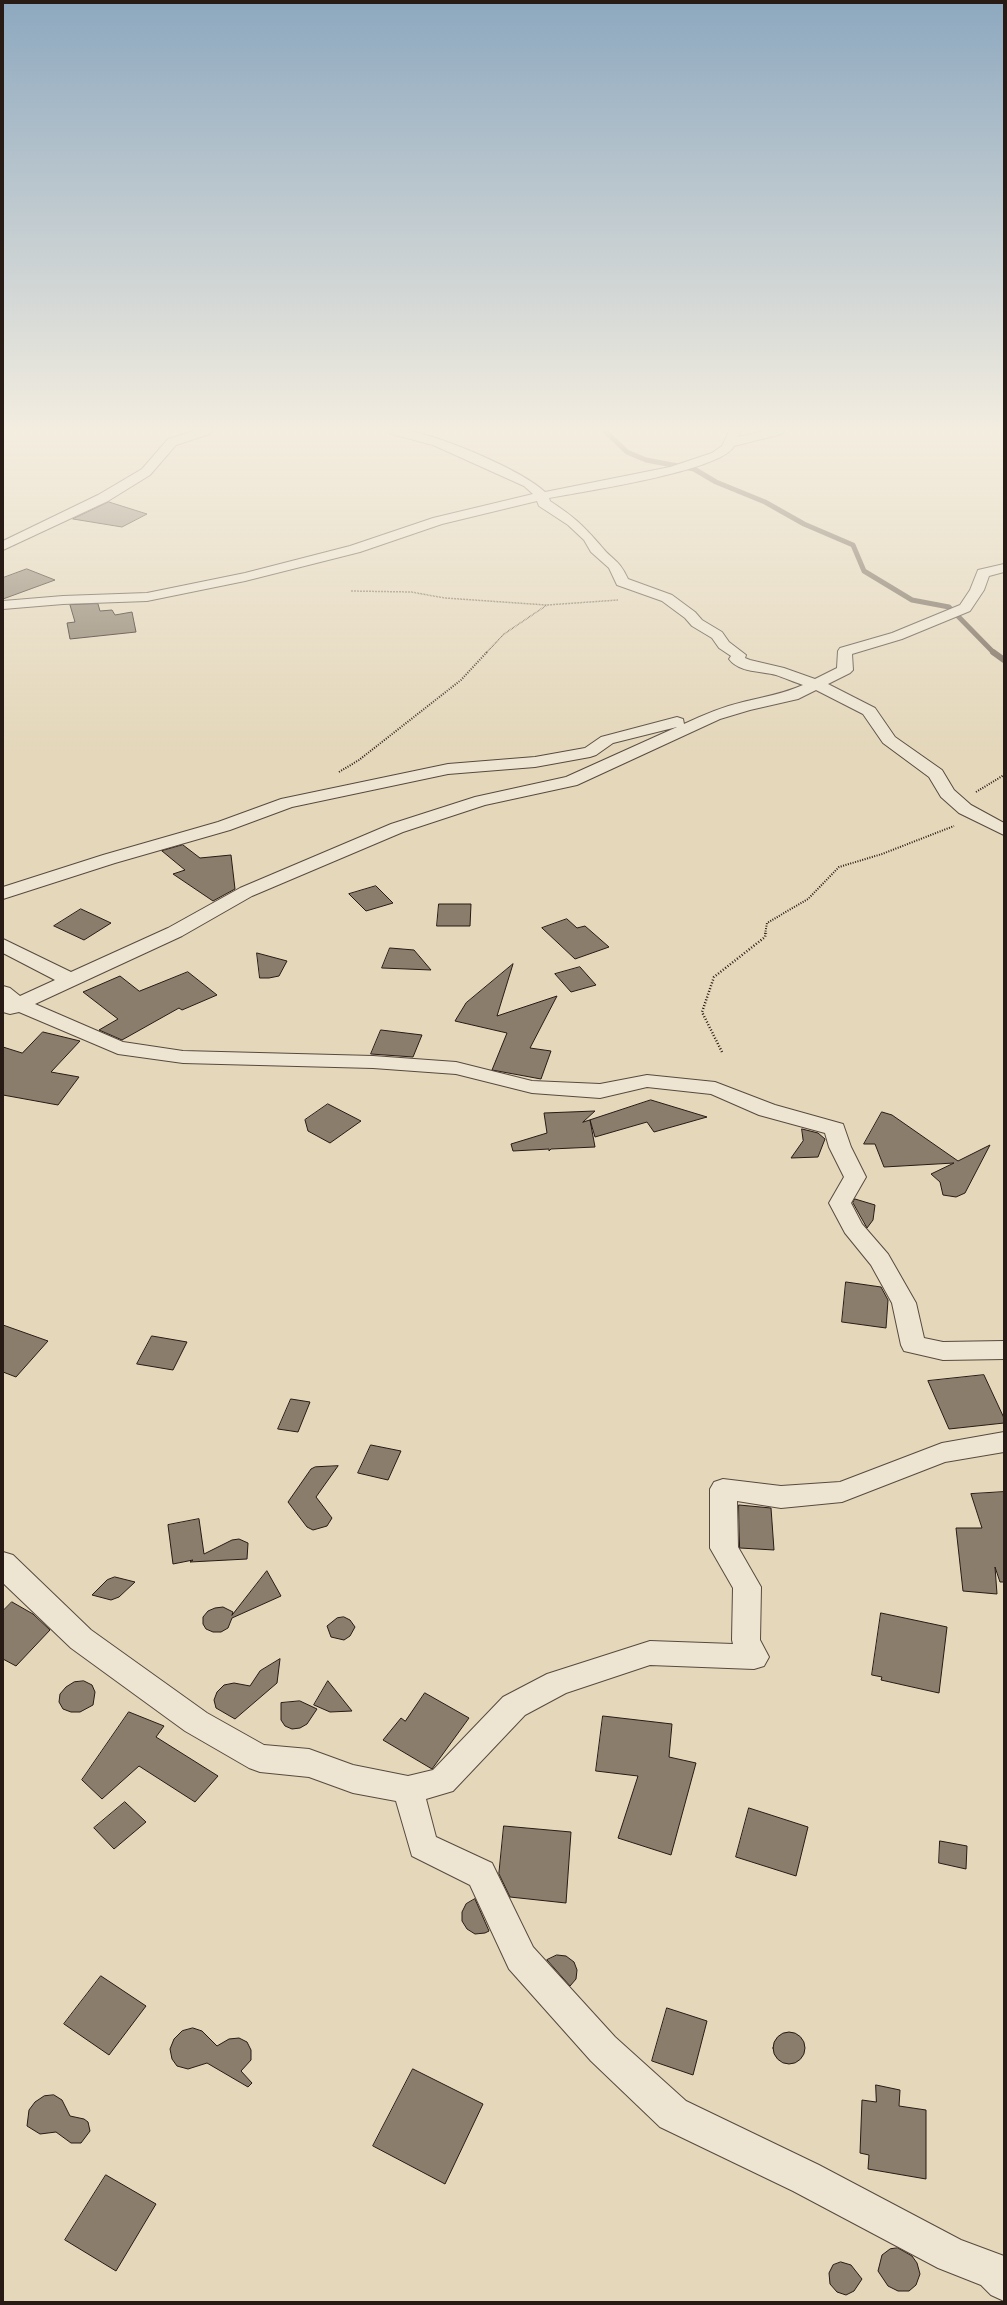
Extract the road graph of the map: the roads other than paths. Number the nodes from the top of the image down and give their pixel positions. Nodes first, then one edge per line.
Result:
1 (18, 539) edge
2 (384, 539) edge
3 (590, 539) edge
4 (3, 546) edge
5 (1004, 568) edge
6 (3, 605) edge
7 (815, 684) junction
8 (714, 716) junction
9 (1004, 830) edge
10 (3, 893) edge
11 (3, 945) edge
12 (71, 980) junction
13 (8, 1002) edge
14 (1004, 1350) edge
15 (1004, 1442) edge
16 (3, 1563) edge
17 (408, 1790) junction
18 (1004, 2282) edge

1 - 4 street
2 - 6 street
3 - 7 street
5 - 7 street
7 - 8 street
7 - 9 street
8 - 10 street
8 - 12 street
11 - 12 street
12 - 13 street
13 - 14 street
15 - 17 street
16 - 17 street
17 - 18 street

